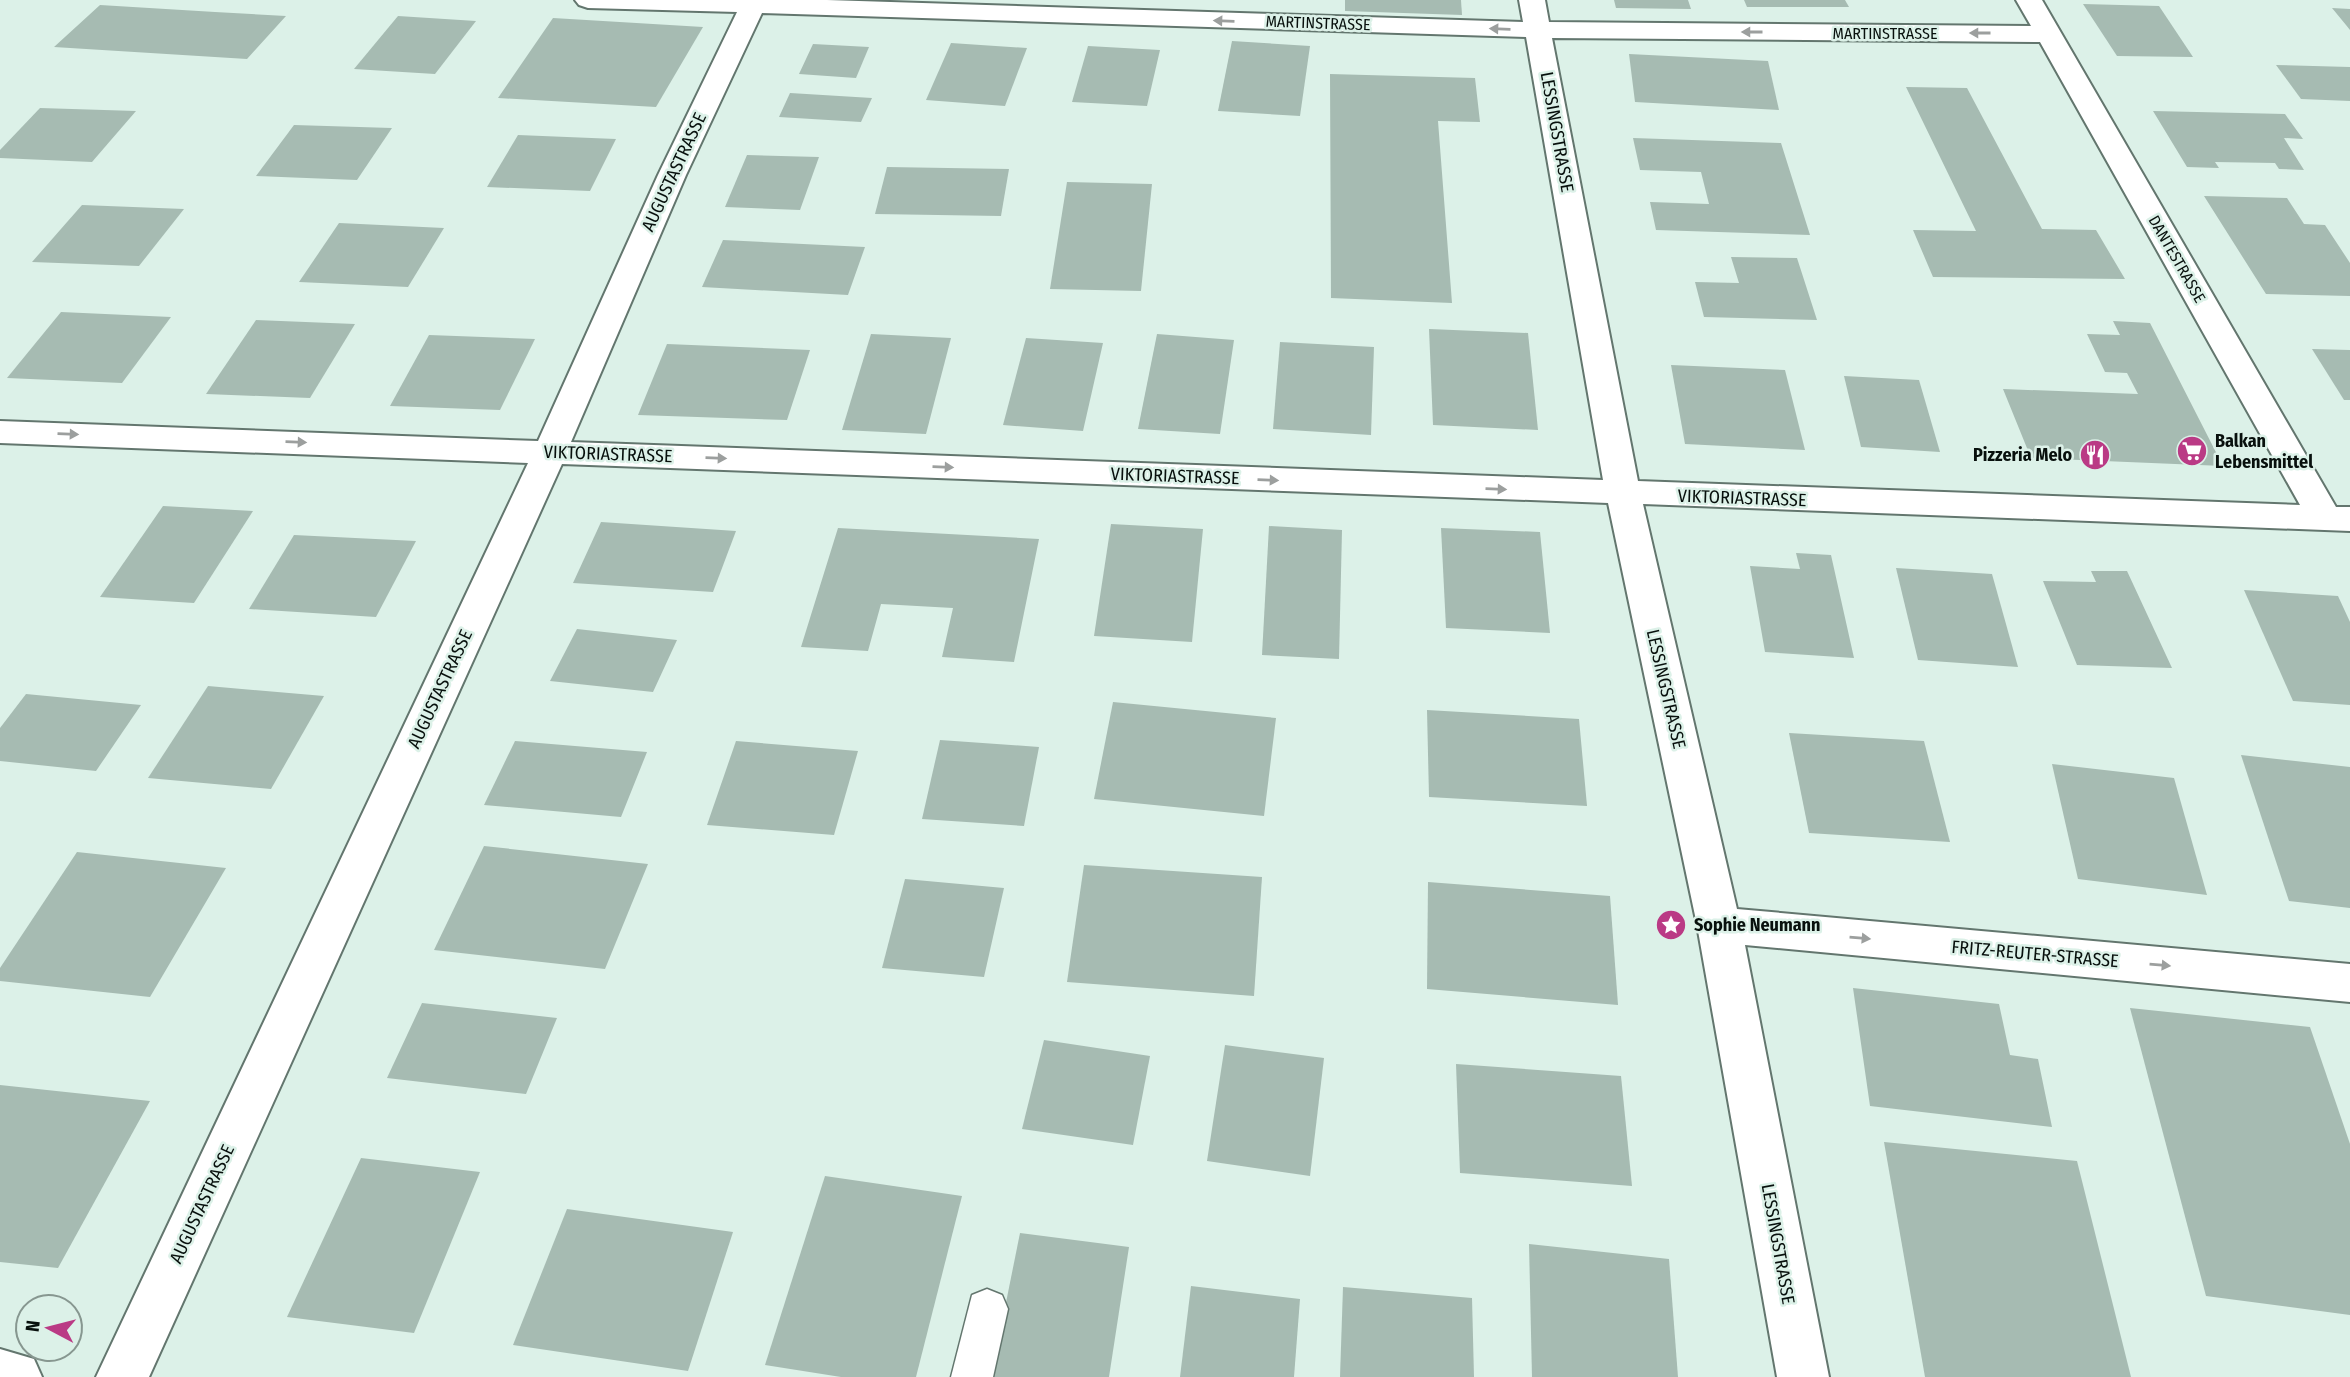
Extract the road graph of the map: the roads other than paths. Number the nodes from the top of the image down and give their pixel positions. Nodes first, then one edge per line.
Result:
1 (588, 0) edge
2 (2029, 0) edge
3 (755, 3) edge
4 (1535, 15) edge
5 (2048, 34) junction
6 (0, 432) edge
7 (550, 452) junction
8 (1623, 494) junction
9 (2338, 519) edge
10 (1719, 925) junction
11 (2350, 983) edge
12 (987, 1309) dead end
13 (0, 1375) edge
14 (16, 1377) edge
15 (122, 1377) edge
16 (972, 1377) edge
17 (1803, 1377) edge

1 - 3 street, MARTINSTRASSE
2 - 5 street, DANTESTRASSE
4 -> 3 street, MARTINSTRASSE
3 - 7 street, AUGUSTASTRASSE
5 -> 4 street, MARTINSTRASSE
4 - 8 street, LESSINGSTRASSE
5 - 9 street, DANTESTRASSE
6 -> 7 street, VIKTORIASTRASSE
7 -> 8 street, VIKTORIASTRASSE
7 - 15 street, AUGUSTASTRASSE
8 - 9 street, VIKTORIASTRASSE
8 - 10 street, LESSINGSTRASSE
10 -> 11 street, FRITZ-REUTER-STRASSE
10 - 17 street, LESSINGSTRASSE
12 - 16 lane
13 - 14 street

